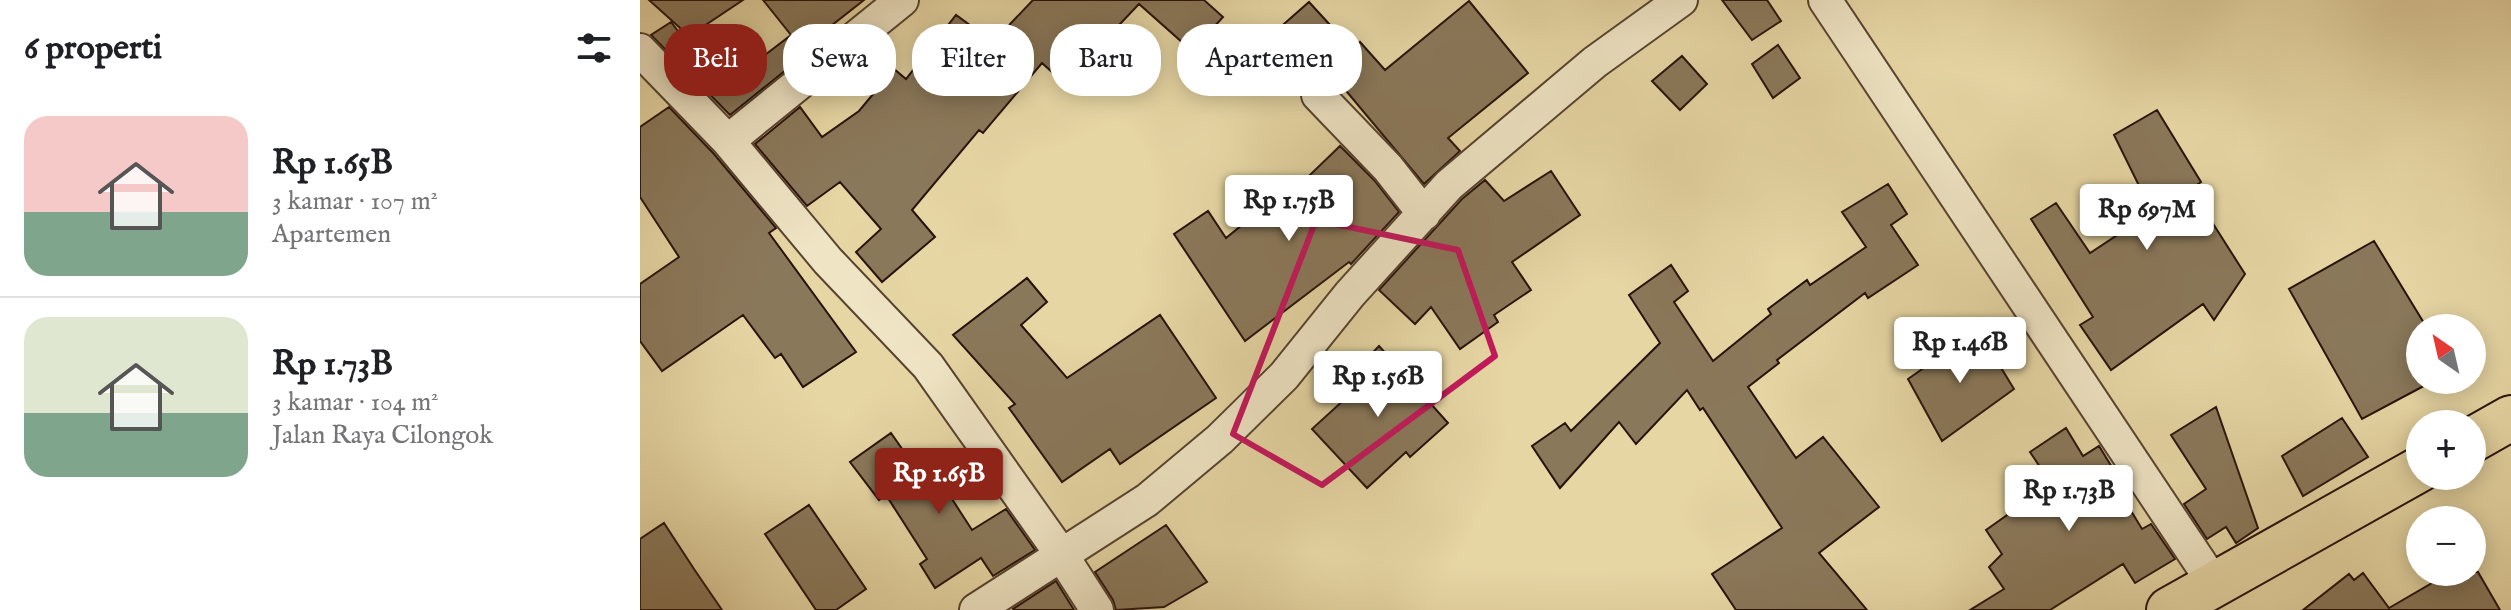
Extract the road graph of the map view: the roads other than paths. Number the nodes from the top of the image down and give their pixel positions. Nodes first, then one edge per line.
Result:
1 (902, 0) edge
2 (1681, 0) edge
3 (1825, 0) edge
4 (640, 50) edge
5 (1319, 96) edge
6 (728, 141) junction
7 (1424, 214) junction
8 (2511, 418) edge
9 (2486, 432) edge
10 (2406, 477) edge
11 (1061, 554) junction
12 (2215, 585) junction
13 (976, 610) edge
14 (1097, 610) edge
15 (2169, 610) edge

1 - 6 street
2 - 7 street
3 - 12 street
4 - 6 street
5 - 7 street
6 - 11 street
7 - 11 street
8 - 9 highway
10 - 12 highway
11 - 13 street
11 - 14 street
12 - 15 highway

